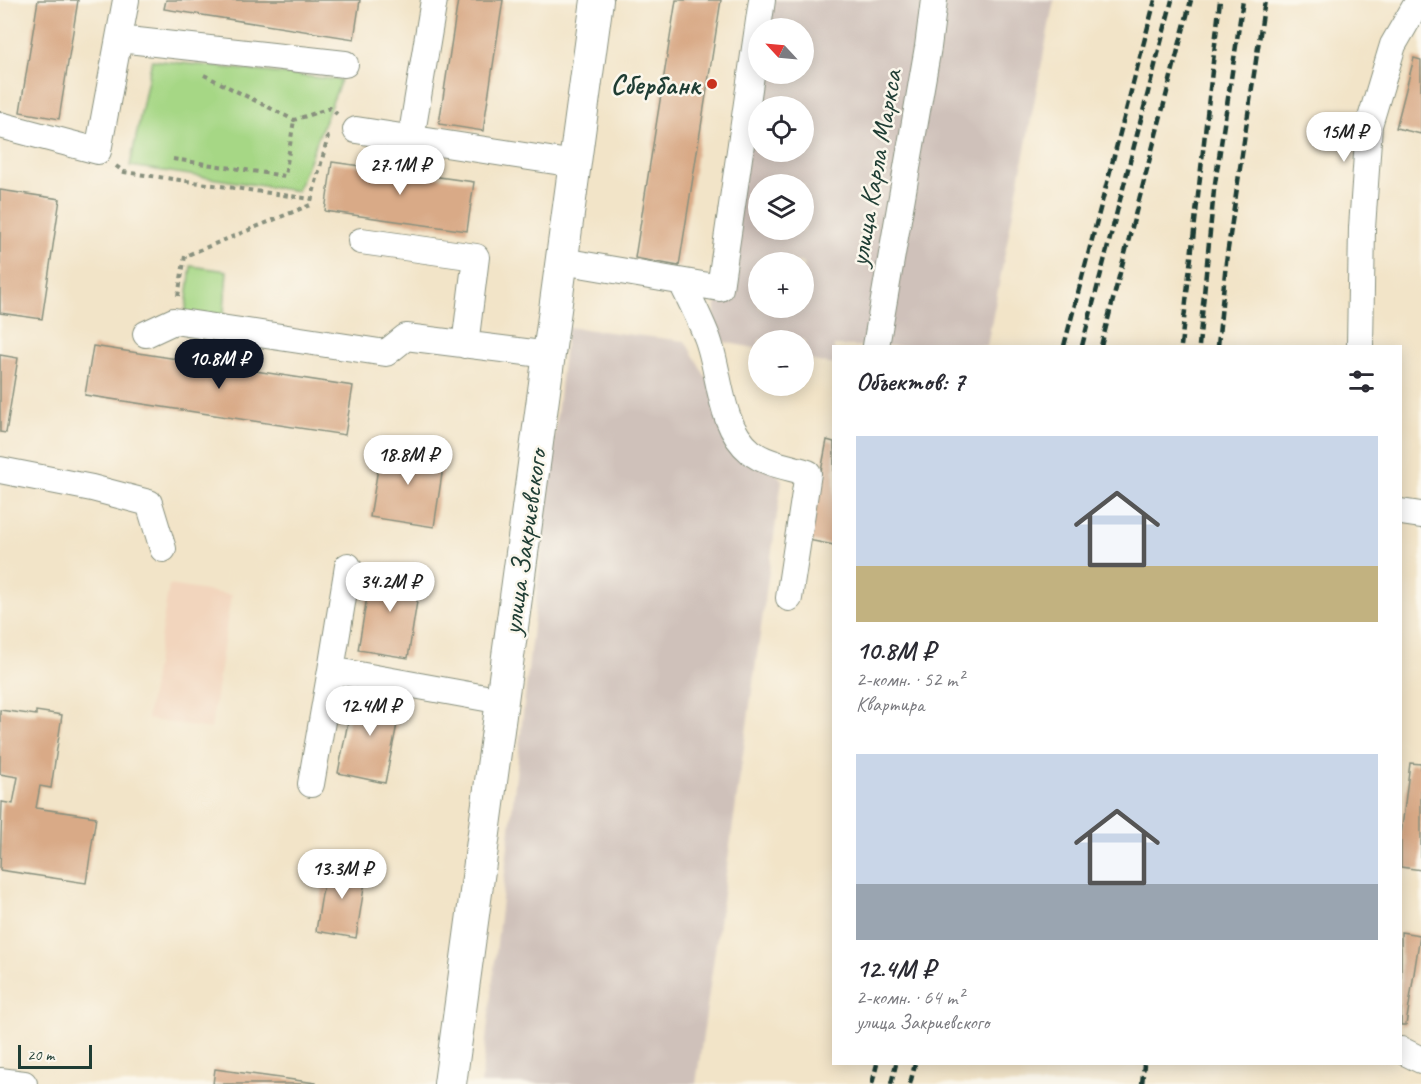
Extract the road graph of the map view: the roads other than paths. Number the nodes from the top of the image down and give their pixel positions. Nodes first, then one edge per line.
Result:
1 (126, 0) edge
2 (434, 0) edge
3 (597, 0) edge
4 (762, 0) edge
5 (934, 0) edge
6 (1419, 0) edge
7 (118, 39) junction
8 (345, 64) dead end
9 (0, 125) edge
10 (356, 130) road end
11 (411, 139) junction
12 (575, 164) junction
13 (361, 241) dead end
14 (562, 261) junction
15 (682, 282) junction
16 (146, 334) dead end
17 (465, 345) junction
18 (876, 345) edge
19 (1359, 345) edge
20 (549, 355) junction
21 (0, 470) edge
22 (1402, 512) edge
23 (1421, 515) edge
24 (163, 549) dead end
25 (348, 566) dead end
26 (789, 598) dead end
27 (331, 670) junction
28 (502, 701) junction
29 (311, 784) dead end
30 (1402, 1050) edge
31 (1421, 1060) edge
32 (0, 1081) edge
33 (24, 1084) edge
34 (450, 1084) edge

1 - 7 street
2 - 11 street
3 - 12 main road, улица Закриевского
4 - 15 street
5 - 18 street, улица Карла Маркса
6 - 19 street
7 - 8 street
7 - 9 street
10 - 11 street
11 - 12 street
12 - 14 main road, улица Закриевского
13 - 17 street
14 - 15 street
14 - 20 main road, улица Закриевского
15 - 26 street
16 - 17 street
17 - 20 street
20 - 28 main road, улица Закриевского
21 - 24 street
22 - 23 street
25 - 27 street
27 - 28 street
27 - 29 street
28 - 34 main road, улица Закриевского
30 - 31 street
32 - 33 street

